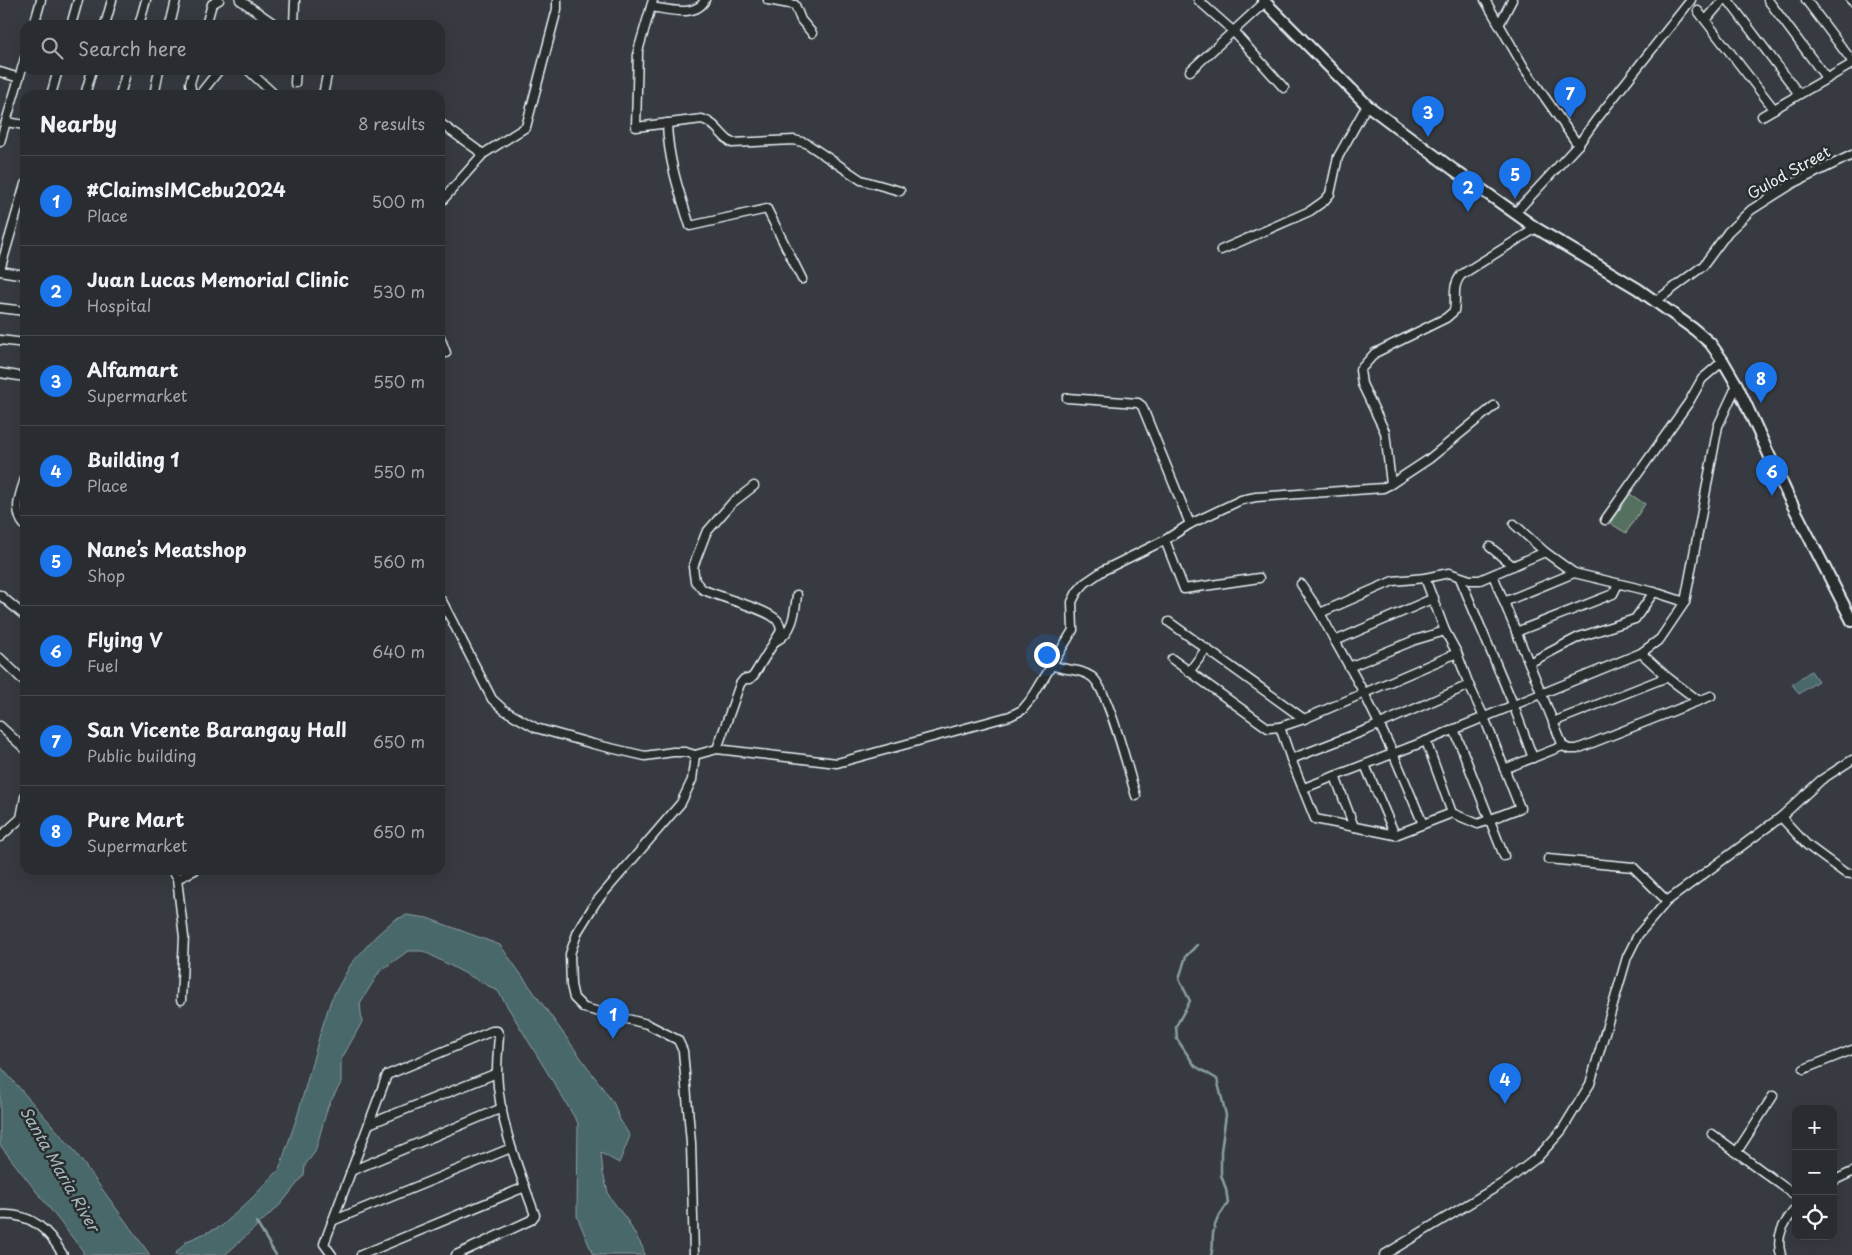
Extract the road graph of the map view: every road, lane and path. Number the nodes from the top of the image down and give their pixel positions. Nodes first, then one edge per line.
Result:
1 (41, 0) edge
2 (78, 0) edge
3 (112, 0) edge
4 (146, 0) edge
5 (176, 0) edge
6 (219, 0) edge
7 (240, 0) edge
8 (295, 0) edge
9 (557, 0) edge
10 (705, 0) edge
11 (768, 0) edge
12 (1198, 0) edge
13 (1485, 0) edge
14 (1512, 0) edge
15 (1691, 0) edge
16 (1723, 0) edge
17 (1728, 0) edge
18 (1768, 0) edge
19 (1806, 0) edge
20 (1264, 1) edge
21 (652, 4) edge
22 (1698, 11) dead end
23 (35, 20) edge
24 (72, 20) edge
25 (106, 20) edge
26 (140, 20) edge
27 (171, 20) edge
28 (207, 20) edge
29 (269, 20) edge
30 (294, 20) edge
31 (1706, 20) junction
32 (1499, 25) junction
33 (1234, 31) junction
34 (812, 33) dead end
35 (1852, 63) edge
36 (1190, 71) dead end
37 (0, 72) edge
38 (20, 75) edge
39 (57, 75) edge
40 (91, 75) edge
41 (126, 75) edge
42 (159, 75) edge
43 (192, 75) edge
44 (215, 75) edge
45 (253, 75) edge
46 (296, 75) edge
47 (327, 75) edge
48 (19, 78) junction
49 (1827, 78) junction
50 (295, 84) dead end
51 (1284, 88) dead end
52 (52, 90) edge
53 (86, 90) edge
54 (121, 90) edge
55 (155, 90) edge
56 (192, 90) edge
57 (203, 90) edge
58 (270, 90) edge
59 (324, 90) edge
60 (1799, 94) junction
61 (1367, 105) junction
62 (1774, 109) junction
63 (1762, 116) dead end
64 (6, 122) junction
65 (667, 123) junction
66 (20, 125) edge
67 (445, 127) edge
68 (0, 142) edge
69 (1578, 145) junction
70 (483, 154) junction
71 (1852, 155) edge
72 (900, 191) dead end
73 (445, 197) edge
74 (20, 201) edge
75 (1516, 213) junction
76 (1536, 228) junction
77 (1221, 250) dead end
78 (0, 271) edge
79 (20, 274) edge
80 (802, 279) dead end
81 (1656, 301) junction
82 (0, 308) edge
83 (20, 310) edge
84 (0, 340) edge
85 (20, 342) edge
86 (1723, 361) junction
87 (0, 373) edge
88 (20, 376) edge
89 (1737, 385) junction
90 (1067, 398) dead end
91 (1494, 406) dead end
92 (1391, 484) junction
93 (754, 486) dead end
94 (20, 494) edge
95 (20, 520) edge
96 (1605, 520) dead end
97 (1190, 524) junction
98 (1514, 524) dead end
99 (1165, 540) junction
100 (1490, 547) dead end
101 (1545, 552) junction
102 (1513, 566) junction
103 (1574, 573) junction
104 (1493, 575) junction
105 (1259, 578) dead end
106 (1426, 578) junction
107 (1460, 578) junction
108 (1301, 584) dead end
109 (1618, 584) junction
110 (1654, 592) junction
111 (0, 595) edge
112 (797, 595) dead end
113 (1434, 598) junction
114 (1504, 602) junction
115 (1685, 602) junction
116 (445, 608) edge
117 (20, 612) edge
118 (1320, 614) junction
119 (1852, 621) edge
120 (1169, 622) dead end
121 (1445, 631) junction
122 (1516, 632) junction
123 (1335, 641) junction
124 (774, 642) junction
125 (1206, 649) junction
126 (1457, 653) junction
127 (1641, 653) junction
128 (0, 658) edge
129 (1172, 660) dead end
130 (1529, 663) junction
131 (1052, 665) junction
132 (1349, 667) junction
133 (1189, 672) junction
134 (20, 677) edge
135 (1667, 677) junction
136 (1468, 685) junction
137 (1364, 693) junction
138 (1542, 693) junction
139 (1711, 696) dead end
140 (1698, 701) junction
141 (1513, 704) junction
142 (1484, 717) junction
143 (1304, 719) junction
144 (1553, 722) junction
145 (1379, 723) junction
146 (0, 726) edge
147 (1280, 727) junction
148 (1454, 729) junction
149 (1426, 741) junction
150 (20, 744) edge
151 (1563, 746) junction
152 (717, 749) junction
153 (1393, 753) junction
154 (695, 755) junction
155 (1533, 758) junction
156 (1291, 759) junction
157 (1852, 760) edge
158 (1365, 765) junction
159 (1504, 769) junction
160 (1335, 776) junction
161 (1304, 788) junction
162 (1136, 796) dead end
163 (1452, 813) junction
164 (1781, 817) junction
165 (1489, 820) junction
166 (20, 821) edge
167 (1423, 824) junction
168 (1354, 827) junction
169 (1395, 836) junction
170 (0, 838) edge
171 (1504, 856) dead end
172 (1548, 858) dead end
173 (1852, 874) edge
174 (174, 875) edge
175 (185, 875) edge
176 (177, 879) junction
177 (1667, 901) junction
178 (181, 1000) dead end
179 (1852, 1050) edge
180 (1804, 1069) dead end
181 (497, 1074) junction
182 (1773, 1096) dead end
183 (502, 1108) junction
184 (369, 1124) junction
185 (1712, 1134) dead end
186 (511, 1148) junction
187 (1736, 1153) junction
188 (351, 1171) junction
189 (1852, 1172) edge
190 (1837, 1178) edge
191 (524, 1186) junction
192 (1795, 1195) edge
193 (1792, 1214) edge
194 (0, 1215) edge
195 (332, 1221) junction
196 (63, 1255) edge
197 (332, 1255) edge
198 (361, 1255) edge
199 (456, 1255) edge
200 (694, 1255) edge
201 (1384, 1255) edge
202 (1781, 1255) edge

1 - 23 street
2 - 24 street
3 - 25 street
4 - 26 street
5 - 27 street
6 - 28 street
7 - 29 street
8 - 30 street
9 - 70 street
10 - 21 street
11 - 34 street
12 - 33 street
13 - 32 street
14 - 32 street
15 - 69 street
16 - 31 street
17 - 60 street
18 - 49 street
19 - 35 street
20 - 33 street
20 - 61 main road
21 - 65 street
22 - 31 street
31 - 62 street
32 - 69 street
33 - 36 street
33 - 51 street
35 - 49 street
37 - 48 street
38 - 48 street
39 - 52 street
40 - 53 street
41 - 54 street
42 - 55 street
43 - 56 street
44 - 57 street
45 - 58 street
46 - 50 street
47 - 59 street
48 - 64 street
49 - 60 street
60 - 62 street
61 - 75 main road
61 - 77 street
62 - 63 street
64 - 66 street
64 - 68 street
65 - 72 street
65 - 80 street
67 - 70 street
69 - 75 street
70 - 73 street
71 - 81 street, Gulod Street
74 - 78 street
75 - 76 main road
76 - 81 main road
76 - 92 street
78 - 79 street
81 - 86 main road
82 - 83 street
84 - 85 street
86 - 89 main road
86 - 96 street
87 - 88 street
89 - 115 street
89 - 119 main road
90 - 97 street
91 - 92 street
92 - 97 street
93 - 124 street
94 - 95 street
97 - 99 street
98 - 101 street
99 - 105 street
99 - 131 street
100 - 102 street
101 - 102 street
101 - 103 street
102 - 104 street
103 - 109 street
103 - 114 street
104 - 107 street
104 - 114 street
106 - 107 street
106 - 113 street
106 - 118 street
107 - 141 street
108 - 118 street
109 - 110 street
109 - 122 street
110 - 115 street
110 - 130 street
111 - 117 street
112 - 124 street
113 - 121 street
113 - 123 street
114 - 122 street
115 - 127 street
116 - 154 street
118 - 123 street
120 - 125 street
121 - 126 street
121 - 132 street
122 - 130 street
123 - 132 street
124 - 152 street
125 - 133 street
125 - 143 street
126 - 136 street
126 - 137 street
127 - 135 street
127 - 138 street
128 - 134 street
129 - 133 street
130 - 138 street
131 - 152 street
131 - 162 street
132 - 137 street
133 - 147 street
135 - 140 street
135 - 144 street
136 - 142 street
136 - 145 street
137 - 143 street
137 - 145 street
138 - 141 street
138 - 144 street
139 - 140 street
140 - 151 street
141 - 142 street
141 - 155 street
142 - 148 street
142 - 159 street
143 - 147 street
144 - 151 street
145 - 153 street
145 - 156 street
146 - 150 street
147 - 156 street
148 - 149 street
148 - 165 street
149 - 153 street
149 - 163 street
151 - 155 street
152 - 154 street
153 - 158 street
153 - 167 street
154 - 200 street
155 - 159 street
156 - 161 street
157 - 164 street
158 - 160 street
158 - 169 street
159 - 165 street
160 - 161 street
160 - 168 street
161 - 168 street
163 - 165 street
163 - 167 street
164 - 173 street
164 - 177 street
165 - 171 street
166 - 170 street
167 - 169 street
168 - 169 street
172 - 177 street
174 - 176 street
175 - 176 street
176 - 178 street
177 - 201 street
179 - 180 street
181 - 183 street
181 - 184 street
181 - 184 street
182 - 187 street
183 - 186 street
183 - 188 street
184 - 188 street
185 - 187 street
186 - 191 street
186 - 195 street
187 - 192 street
188 - 195 street
189 - 190 street
191 - 198 street
191 - 199 street
193 - 202 street
194 - 196 street
195 - 197 street

